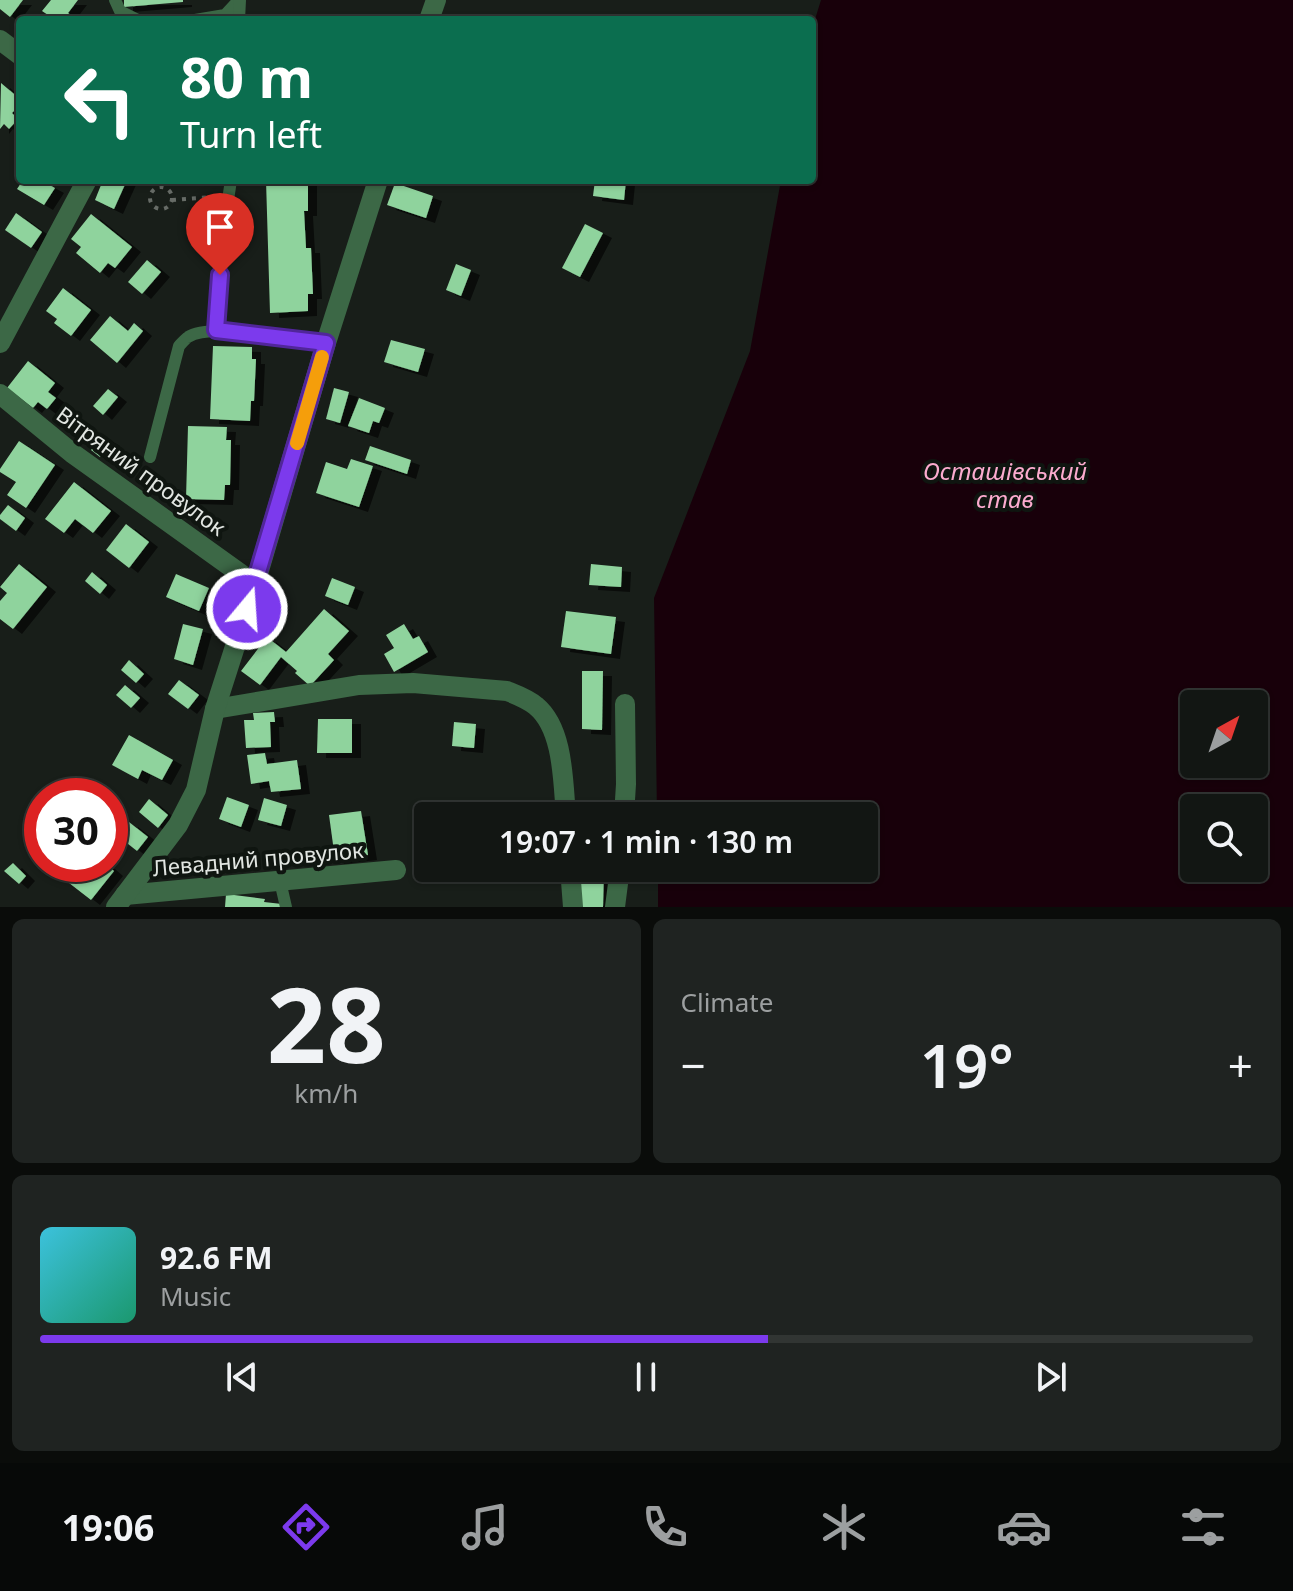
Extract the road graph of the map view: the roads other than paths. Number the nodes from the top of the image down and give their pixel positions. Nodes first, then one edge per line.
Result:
1 (115, 0) edge
2 (240, 0) edge
3 (130, 16) edge
4 (219, 16) edge
5 (85, 184) edge
6 (230, 184) edge
7 (377, 184) edge
8 (216, 330) junction
9 (0, 343) edge
10 (326, 343) junction
11 (0, 394) edge
12 (150, 457) dead end
13 (255, 584) junction
14 (625, 704) dead end
15 (215, 709) junction
16 (565, 802) edge
17 (624, 802) edge
18 (396, 870) dead end
19 (280, 881) junction
20 (571, 882) edge
21 (619, 882) edge
22 (120, 901) edge
23 (286, 907) edge
24 (573, 907) edge
25 (615, 907) edge

1 - 3 lane
2 - 4 lane
5 - 9 street
6 - 8 lane
7 - 10 street
8 - 10 lane
8 - 12 lane
10 - 13 street
11 - 13 street, Вітряний провулок
13 - 15 street
14 - 17 street
15 - 16 street
15 - 22 street
18 - 19 street, Левадний провулок
19 - 22 street, Левадний провулок
19 - 23 lane
20 - 24 street
21 - 25 street

